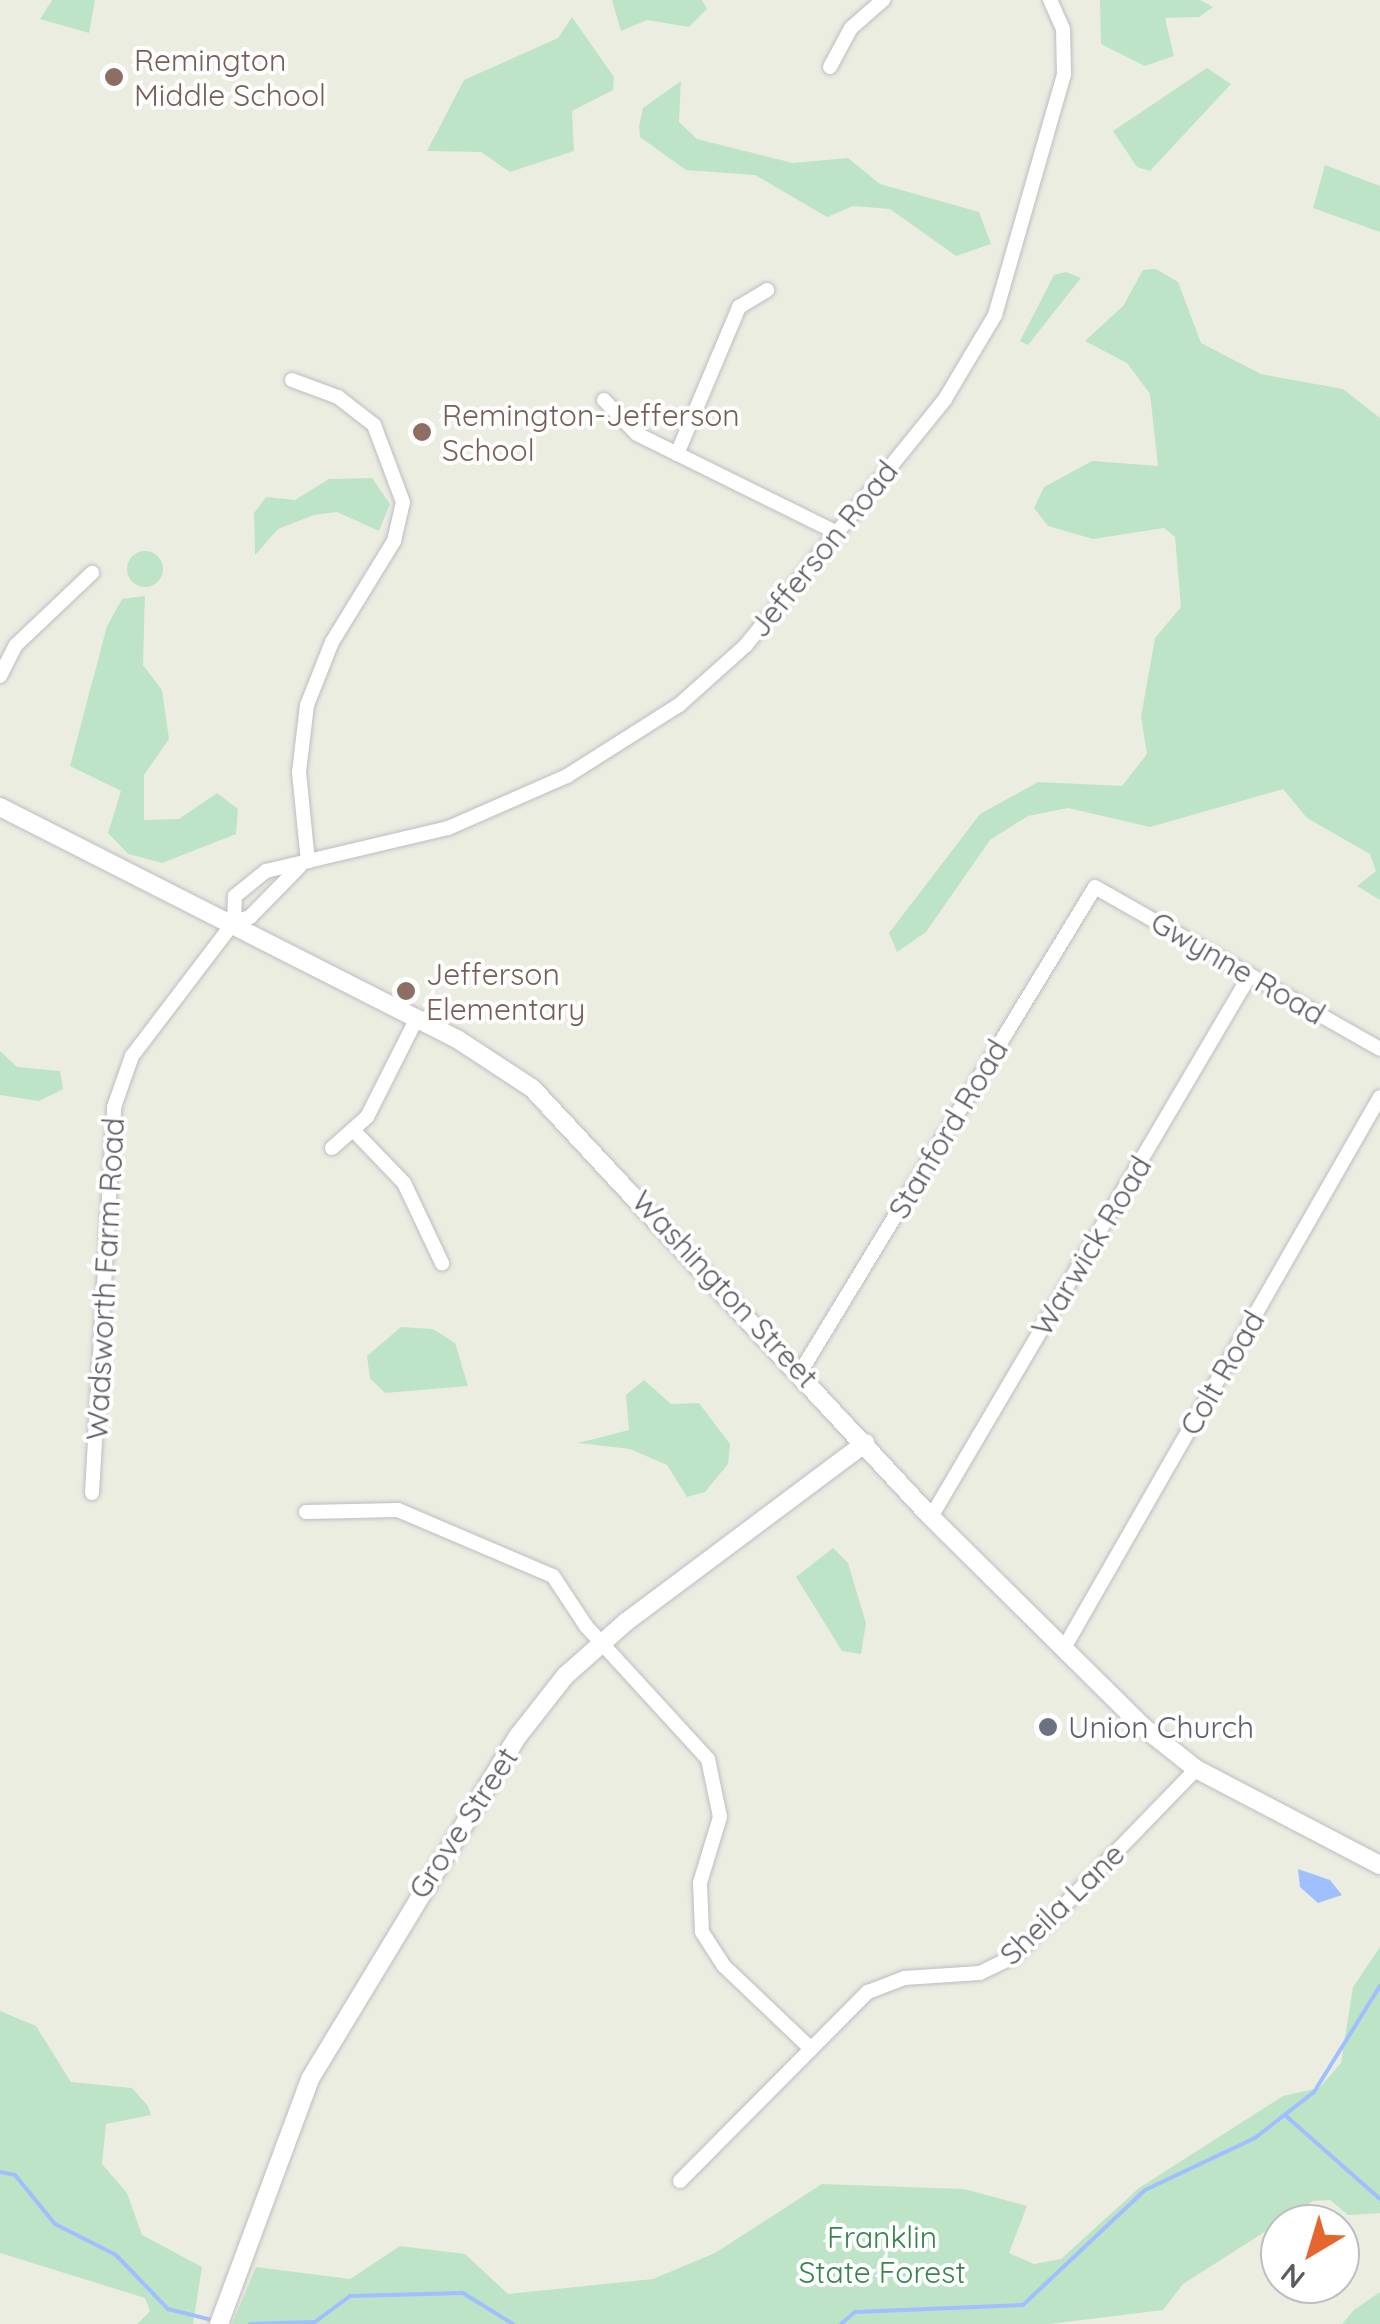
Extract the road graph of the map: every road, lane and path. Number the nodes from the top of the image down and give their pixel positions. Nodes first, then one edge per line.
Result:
1 (883, 0) edge
2 (1050, 0) edge
3 (830, 66) dead end
4 (767, 290) dead end
5 (292, 380) dead end
6 (604, 400) dead end
7 (677, 454) junction
8 (837, 533) junction
9 (92, 573) dead end
10 (0, 676) edge
11 (0, 807) edge
12 (308, 862) junction
13 (1095, 887) joint
14 (234, 922) junction
15 (1250, 975) junction
16 (417, 1018) junction
17 (1380, 1049) edge
18 (1380, 1098) edge
19 (355, 1132) junction
20 (332, 1148) dead end
21 (442, 1263) dead end
22 (801, 1371) junction
23 (865, 1443) junction
24 (92, 1494) dead end
25 (306, 1512) dead end
26 (931, 1517) junction
27 (602, 1643) junction
28 (1064, 1648) junction
29 (1196, 1769) junction
30 (1380, 1865) edge
31 (810, 2047) junction
32 (680, 2181) dead end
33 (220, 2321) edge

1 - 3 street
2 - 8 street, Jefferson Road
4 - 7 street
5 - 12 street
6 - 7 street
7 - 8 street
8 - 12 street, Jefferson Road
9 - 10 street
11 - 14 main road, Washington Street
12 - 14 street, Jefferson Road
12 - 14 street, Jefferson Road
13 - 15 street, Gwynne Road
13 - 22 street, Stanford Road
14 - 16 main road, Washington Street
14 - 24 street, Wadsworth Farm Road
15 - 17 street, Gwynne Road
15 - 26 street, Warwick Road
16 - 19 street
16 - 22 main road, Washington Street
18 - 28 street, Colt Road
19 - 20 street
19 - 21 street
22 - 23 main road, Washington Street
23 - 26 main road, Washington Street
23 - 27 main road, Grove Street
25 - 27 street
26 - 28 main road, Washington Street
27 - 31 street
27 - 33 main road, Grove Street
28 - 29 main road, Washington Street
29 - 30 main road, Washington Street
29 - 31 street, Sheila Lane
31 - 32 street, Sheila Lane

